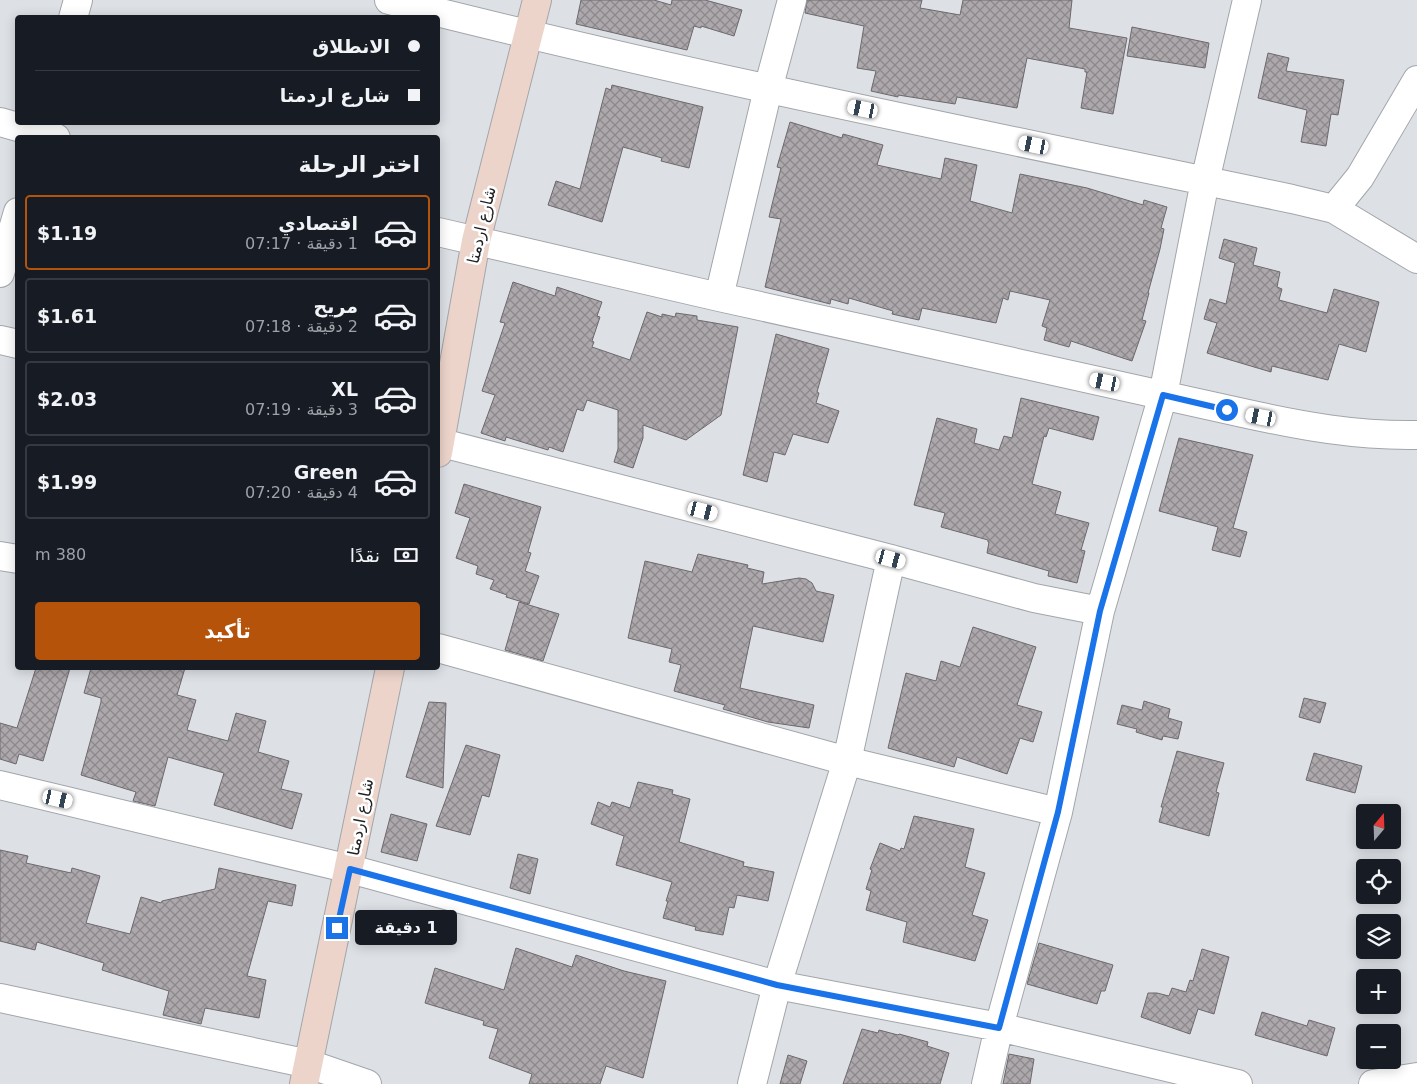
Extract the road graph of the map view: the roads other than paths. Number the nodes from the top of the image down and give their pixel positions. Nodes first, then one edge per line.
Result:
1 (78, 0) edge
2 (390, 0) edge
3 (537, 0) edge
4 (792, 0) edge
5 (1247, 0) edge
6 (74, 15) edge
7 (528, 35) junction
8 (1417, 80) edge
9 (768, 89) junction
10 (0, 122) edge
11 (45, 133) edge
12 (1205, 181) junction
13 (1334, 209) junction
14 (15, 222) edge
15 (440, 232) edge
16 (476, 241) junction
17 (1417, 259) edge
18 (0, 273) edge
19 (719, 297) junction
20 (0, 340) edge
21 (15, 343) edge
22 (1163, 395) junction
23 (440, 435) edge
24 (1417, 435) edge
25 (440, 446) edge
26 (0, 556) edge
27 (15, 558) edge
28 (891, 559) junction
29 (1100, 611) junction
30 (440, 649) edge
31 (390, 670) edge
32 (847, 761) junction
33 (0, 785) edge
34 (1058, 812) junction
35 (350, 869) junction
36 (777, 985) junction
37 (0, 998) edge
38 (999, 1028) junction
39 (306, 1074) edge
40 (1417, 1077) edge
41 (367, 1084) edge
42 (752, 1084) edge
43 (986, 1084) edge
44 (1238, 1084) edge
45 (1373, 1084) edge

1 - 6 street
2 - 7 street
3 - 7 main road, شارع اردمتا
4 - 9 street
5 - 12 street
7 - 9 street
7 - 16 main road, شارع اردمتا
8 - 13 street
9 - 12 street
9 - 19 street
10 - 11 street
12 - 13 street
12 - 22 street
13 - 17 street
14 - 18 street
15 - 16 street
16 - 19 street
16 - 23 main road, شارع اردمتا
19 - 22 street
20 - 21 street
22 - 24 street
22 - 29 street
25 - 28 street
26 - 27 street
28 - 29 street
28 - 32 street
29 - 34 street
30 - 32 street
31 - 35 main road, شارع اردمتا
32 - 34 street
32 - 36 street
33 - 35 street
34 - 38 street
35 - 36 street
35 - 39 main road, شارع اردمتا
36 - 38 street
36 - 42 street
37 - 39 street
38 - 43 street
38 - 44 street
39 - 41 street
40 - 45 street

